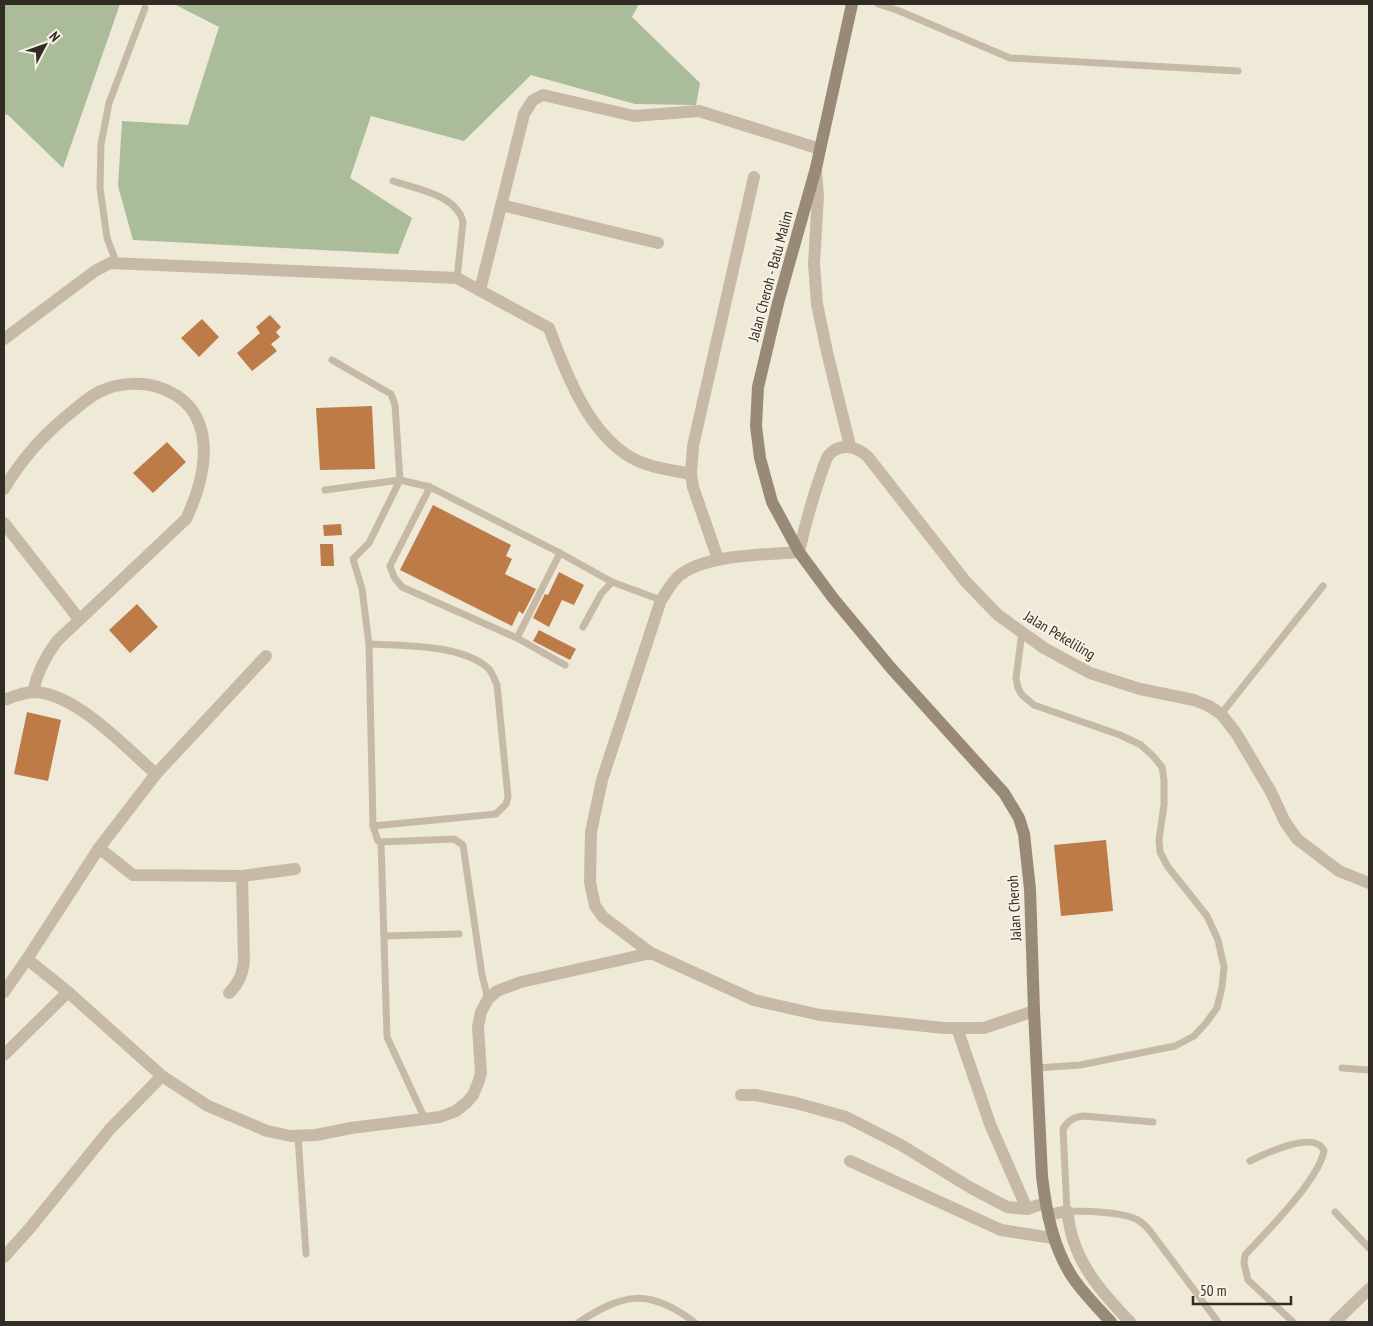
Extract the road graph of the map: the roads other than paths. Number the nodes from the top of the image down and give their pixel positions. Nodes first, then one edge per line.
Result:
1 (852, 4) edge
2 (878, 4) edge
3 (145, 8) dead end
4 (1238, 71) dead end
5 (820, 149) junction
6 (816, 168) junction
7 (754, 177) dead end
8 (393, 181) dead end
9 (501, 205) junction
10 (658, 243) dead end
11 (117, 264) junction
12 (457, 278) junction
13 (480, 290) junction
14 (4, 339) edge
15 (332, 360) dead end
16 (850, 446) junction
17 (691, 474) junction
18 (400, 480) junction
19 (430, 487) junction
20 (4, 489) edge
21 (325, 490) dead end
22 (4, 523) edge
23 (799, 552) junction
24 (560, 553) junction
25 (718, 559) junction
26 (612, 582) junction
27 (1323, 586) dead end
28 (661, 600) junction
29 (79, 619) junction
30 (584, 628) dead end
31 (1022, 632) junction
32 (516, 638) junction
33 (369, 644) junction
34 (266, 656) dead end
35 (564, 665) dead end
36 (33, 692) junction
37 (4, 700) edge
38 (1221, 714) junction
39 (156, 774) junction
40 (373, 826) junction
41 (382, 842) junction
42 (99, 848) junction
43 (296, 869) dead end
44 (242, 876) junction
45 (1369, 883) edge
46 (459, 934) dead end
47 (384, 936) junction
48 (651, 953) junction
49 (27, 959) junction
50 (4, 992) edge
51 (68, 992) junction
52 (229, 993) dead end
53 (488, 999) junction
54 (1034, 1011) junction
55 (957, 1028) junction
56 (4, 1055) edge
57 (1037, 1068) junction
58 (1342, 1068) dead end
59 (1369, 1070) edge
60 (162, 1076) junction
61 (741, 1095) dead end
62 (425, 1119) junction
63 (1153, 1122) dead end
64 (298, 1136) junction
65 (850, 1161) dead end
66 (1250, 1161) dead end
67 (1027, 1209) junction
68 (1047, 1209) junction
69 (1067, 1211) junction
70 (1335, 1212) dead end
71 (1053, 1238) junction
72 (1369, 1248) edge
73 (306, 1254) dead end
74 (4, 1257) edge
75 (1369, 1289) edge
76 (1343, 1320) edge
77 (579, 1322) edge
78 (694, 1322) edge
79 (1111, 1322) edge
80 (1130, 1322) edge
81 (1218, 1322) edge
82 (1292, 1322) edge

1 - 5 main road, Jalan Cheroh - Batu Malim
2 - 4 lane
3 - 11 lane
5 - 6 main road, Jalan Cheroh - Batu Malim
5 - 9 street
6 - 16 street
6 - 23 main road, Jalan Cheroh - Batu Malim
7 - 17 street
8 - 12 lane
9 - 10 street
9 - 13 street
11 - 12 street
11 - 14 street
12 - 13 street
13 - 17 street
15 - 18 lane
16 - 23 street
16 - 31 street, Jalan Pekeliling
17 - 25 street
18 - 19 lane
18 - 21 lane
18 - 33 lane
19 - 24 lane
19 - 32 lane
20 - 29 street
22 - 29 street
23 - 25 street
23 - 54 main road, Jalan Cheroh
24 - 26 lane
24 - 32 lane
25 - 28 street
26 - 28 lane
26 - 30 lane
27 - 38 lane
28 - 48 street
29 - 36 street
31 - 38 street, Jalan Pekeliling
31 - 57 lane
32 - 35 lane
33 - 40 lane
33 - 40 lane
34 - 39 street
36 - 37 street
36 - 39 street
38 - 45 street, Jalan Pekeliling
39 - 42 street
40 - 41 lane
41 - 47 lane
41 - 53 lane
42 - 44 street
42 - 49 street
43 - 44 street
44 - 52 street
46 - 47 lane
47 - 62 lane
48 - 53 street
48 - 55 street
49 - 50 street
49 - 51 street
51 - 56 street
51 - 60 street
53 - 62 street
54 - 55 street
54 - 57 main road, Jalan Cheroh
55 - 67 street
57 - 68 main road, Jalan Cheroh
58 - 59 lane
60 - 64 street
60 - 74 street
61 - 67 street
62 - 64 street
63 - 69 lane
64 - 73 lane
65 - 71 street
66 - 82 lane
67 - 68 street
68 - 69 street
68 - 71 main road, Jalan Cheroh
69 - 80 street
69 - 81 lane
70 - 72 lane
71 - 79 main road, Jalan Cheroh
75 - 76 street
77 - 78 lane

